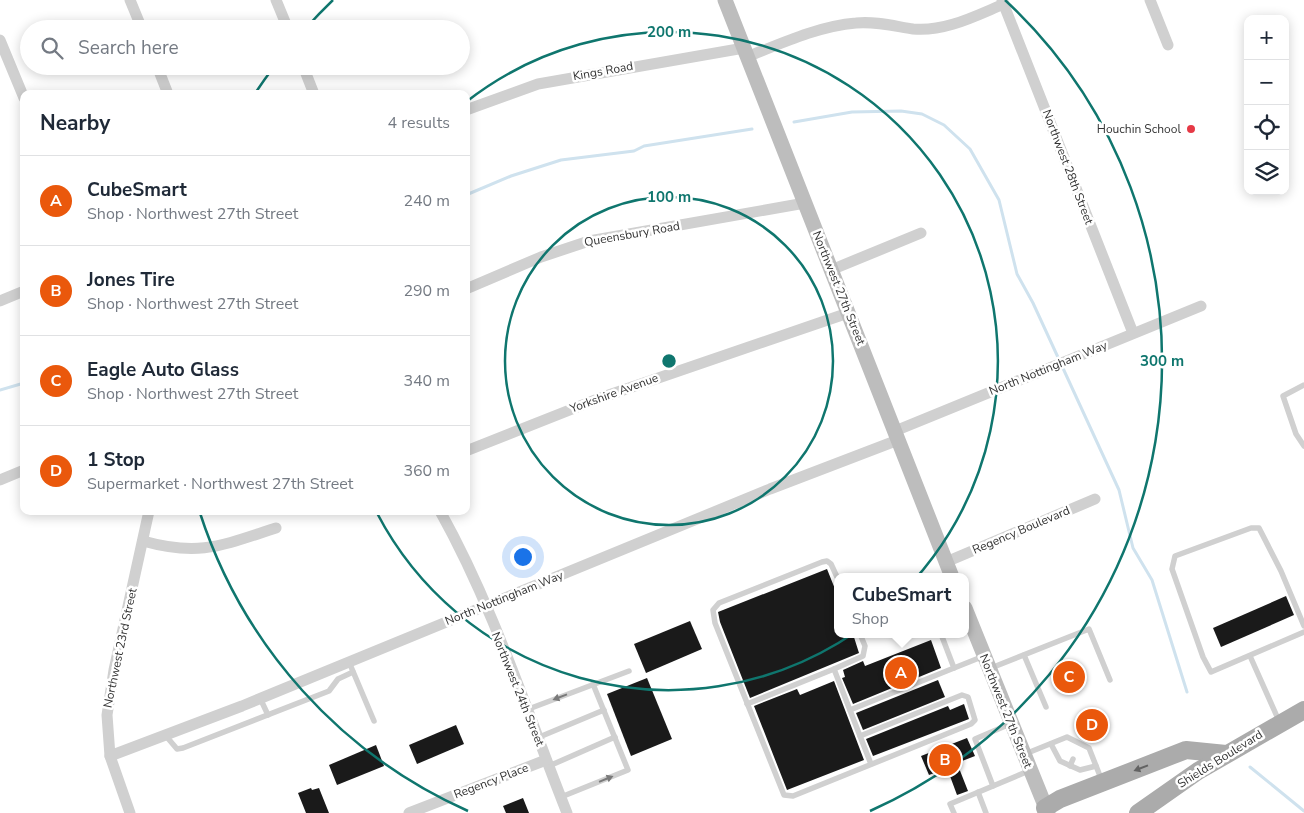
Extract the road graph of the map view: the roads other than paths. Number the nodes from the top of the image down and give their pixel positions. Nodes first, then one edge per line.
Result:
1 (130, 0) edge
2 (276, 0) edge
3 (725, 0) edge
4 (1150, 0) edge
5 (1003, 2) edge
6 (138, 20) edge
7 (284, 20) edge
8 (0, 40) edge
9 (1168, 45) dead end
10 (746, 52) junction
11 (161, 75) edge
12 (307, 75) edge
13 (21, 90) edge
14 (166, 90) edge
15 (312, 90) edge
16 (470, 109) edge
17 (805, 203) junction
18 (921, 233) dead end
19 (831, 270) junction
20 (470, 287) edge
21 (20, 294) edge
22 (0, 301) edge
23 (1201, 306) dead end
24 (848, 313) junction
25 (1133, 333) junction
26 (1304, 385) edge
27 (896, 435) junction
28 (1304, 446) edge
29 (470, 449) edge
30 (20, 472) edge
31 (0, 480) edge
32 (1095, 499) dead end
33 (148, 515) edge
34 (442, 515) edge
35 (276, 528) dead end
36 (143, 541) junction
37 (946, 562) junction
38 (835, 573) edge
39 (950, 573) edge
40 (484, 606) junction
41 (969, 618) edge
42 (1304, 626) edge
43 (1304, 632) edge
44 (862, 638) edge
45 (943, 638) edge
46 (1024, 655) junction
47 (1250, 656) junction
48 (987, 663) junction
49 (351, 667) junction
50 (954, 668) junction
51 (834, 669) junction
52 (629, 670) dead end
53 (1110, 680) dead end
54 (594, 684) junction
55 (260, 698) junction
56 (747, 704) junction
57 (1046, 707) dead end
58 (526, 710) junction
59 (604, 710) junction
60 (850, 710) junction
61 (1304, 710) edge
62 (268, 715) junction
63 (374, 721) dead end
64 (1012, 723) junction
65 (1280, 723) junction
66 (166, 736) junction
67 (860, 736) junction
68 (615, 737) junction
69 (537, 738) junction
70 (1051, 744) junction
71 (1025, 754) junction
72 (1226, 754) junction
73 (110, 756) junction
74 (1073, 759) dead end
75 (547, 763) junction
76 (871, 764) junction
77 (1070, 766) junction
78 (1096, 766) junction
79 (1031, 770) junction
80 (1103, 783) junction
81 (993, 786) junction
82 (978, 792) junction
83 (561, 797) junction
84 (1043, 811) edge
85 (130, 813) edge
86 (409, 813) edge
87 (567, 813) edge
88 (954, 813) edge
89 (986, 813) edge
90 (1138, 813) edge

1 - 6 street
2 - 7 street
3 - 10 main road, Northwest 27th Street
4 - 9 street
5 - 10 street, Kings Road
5 - 25 street, Northwest 28th Street
8 - 13 street
10 - 16 street, Kings Road
10 - 17 main road, Northwest 27th Street
11 - 14 street
12 - 15 street
17 - 19 main road, Northwest 27th Street
17 - 20 street, Queensbury Road
18 - 19 street
19 - 24 main road, Northwest 27th Street
21 - 22 street
23 - 25 street, North Nottingham Way
24 - 27 main road, Northwest 27th Street
24 - 29 street, Yorkshire Avenue
25 - 27 street, North Nottingham Way
26 - 28 lane
27 - 37 main road, Northwest 27th Street
27 - 40 street, North Nottingham Way
30 - 31 street
32 - 37 street, Regency Boulevard
33 - 36 street, Northwest 23rd Street
34 - 40 street, Northwest 24th Street
35 - 36 street
36 - 73 street, Northwest 23rd Street
37 - 39 main road, Northwest 27th Street
38 - 56 lane
40 - 49 street, North Nottingham Way
40 - 58 street, Northwest 24th Street
41 - 48 main road, Northwest 27th Street
42 - 47 lane
43 - 47 lane
44 - 51 lane
45 - 50 lane
46 - 48 lane
46 - 53 lane
46 - 57 lane
47 - 65 lane
48 - 50 lane
48 - 64 main road, Northwest 27th Street
49 - 55 street, North Nottingham Way
49 - 62 lane
49 - 63 lane
50 - 60 lane
51 - 56 lane
51 - 60 lane
52 - 54 lane
54 -> 58 lane
54 - 59 lane
55 - 62 lane
55 - 66 street, North Nottingham Way
56 - 76 lane
58 - 69 street, Northwest 24th Street
59 - 68 lane
59 - 69 lane
60 - 67 lane
61 - 65 main road, Shields Boulevard
62 - 66 lane
64 - 71 main road, Northwest 27th Street
64 - 81 lane
65 - 72 main road, Shields Boulevard
66 - 73 street, North Nottingham Way
67 - 76 lane
67 - 76 lane
68 - 75 lane
83 -> 68 lane
69 - 75 street, Northwest 24th Street
70 - 71 lane
70 - 77 lane
70 - 78 lane
71 - 79 main road, Northwest 27th Street
72 -> 80 main road
72 - 90 main road, Shields Boulevard
73 - 85 street, Northwest 23rd Street
74 - 77 lane
75 - 83 street, Northwest 24th Street
75 - 86 street, Regency Place
77 - 78 lane
78 - 80 lane
79 - 81 lane
79 - 84 main road, Northwest 27th Street
80 - 84 main road
81 - 82 lane
82 - 88 lane
82 - 89 lane
83 - 87 street, Northwest 24th Street

